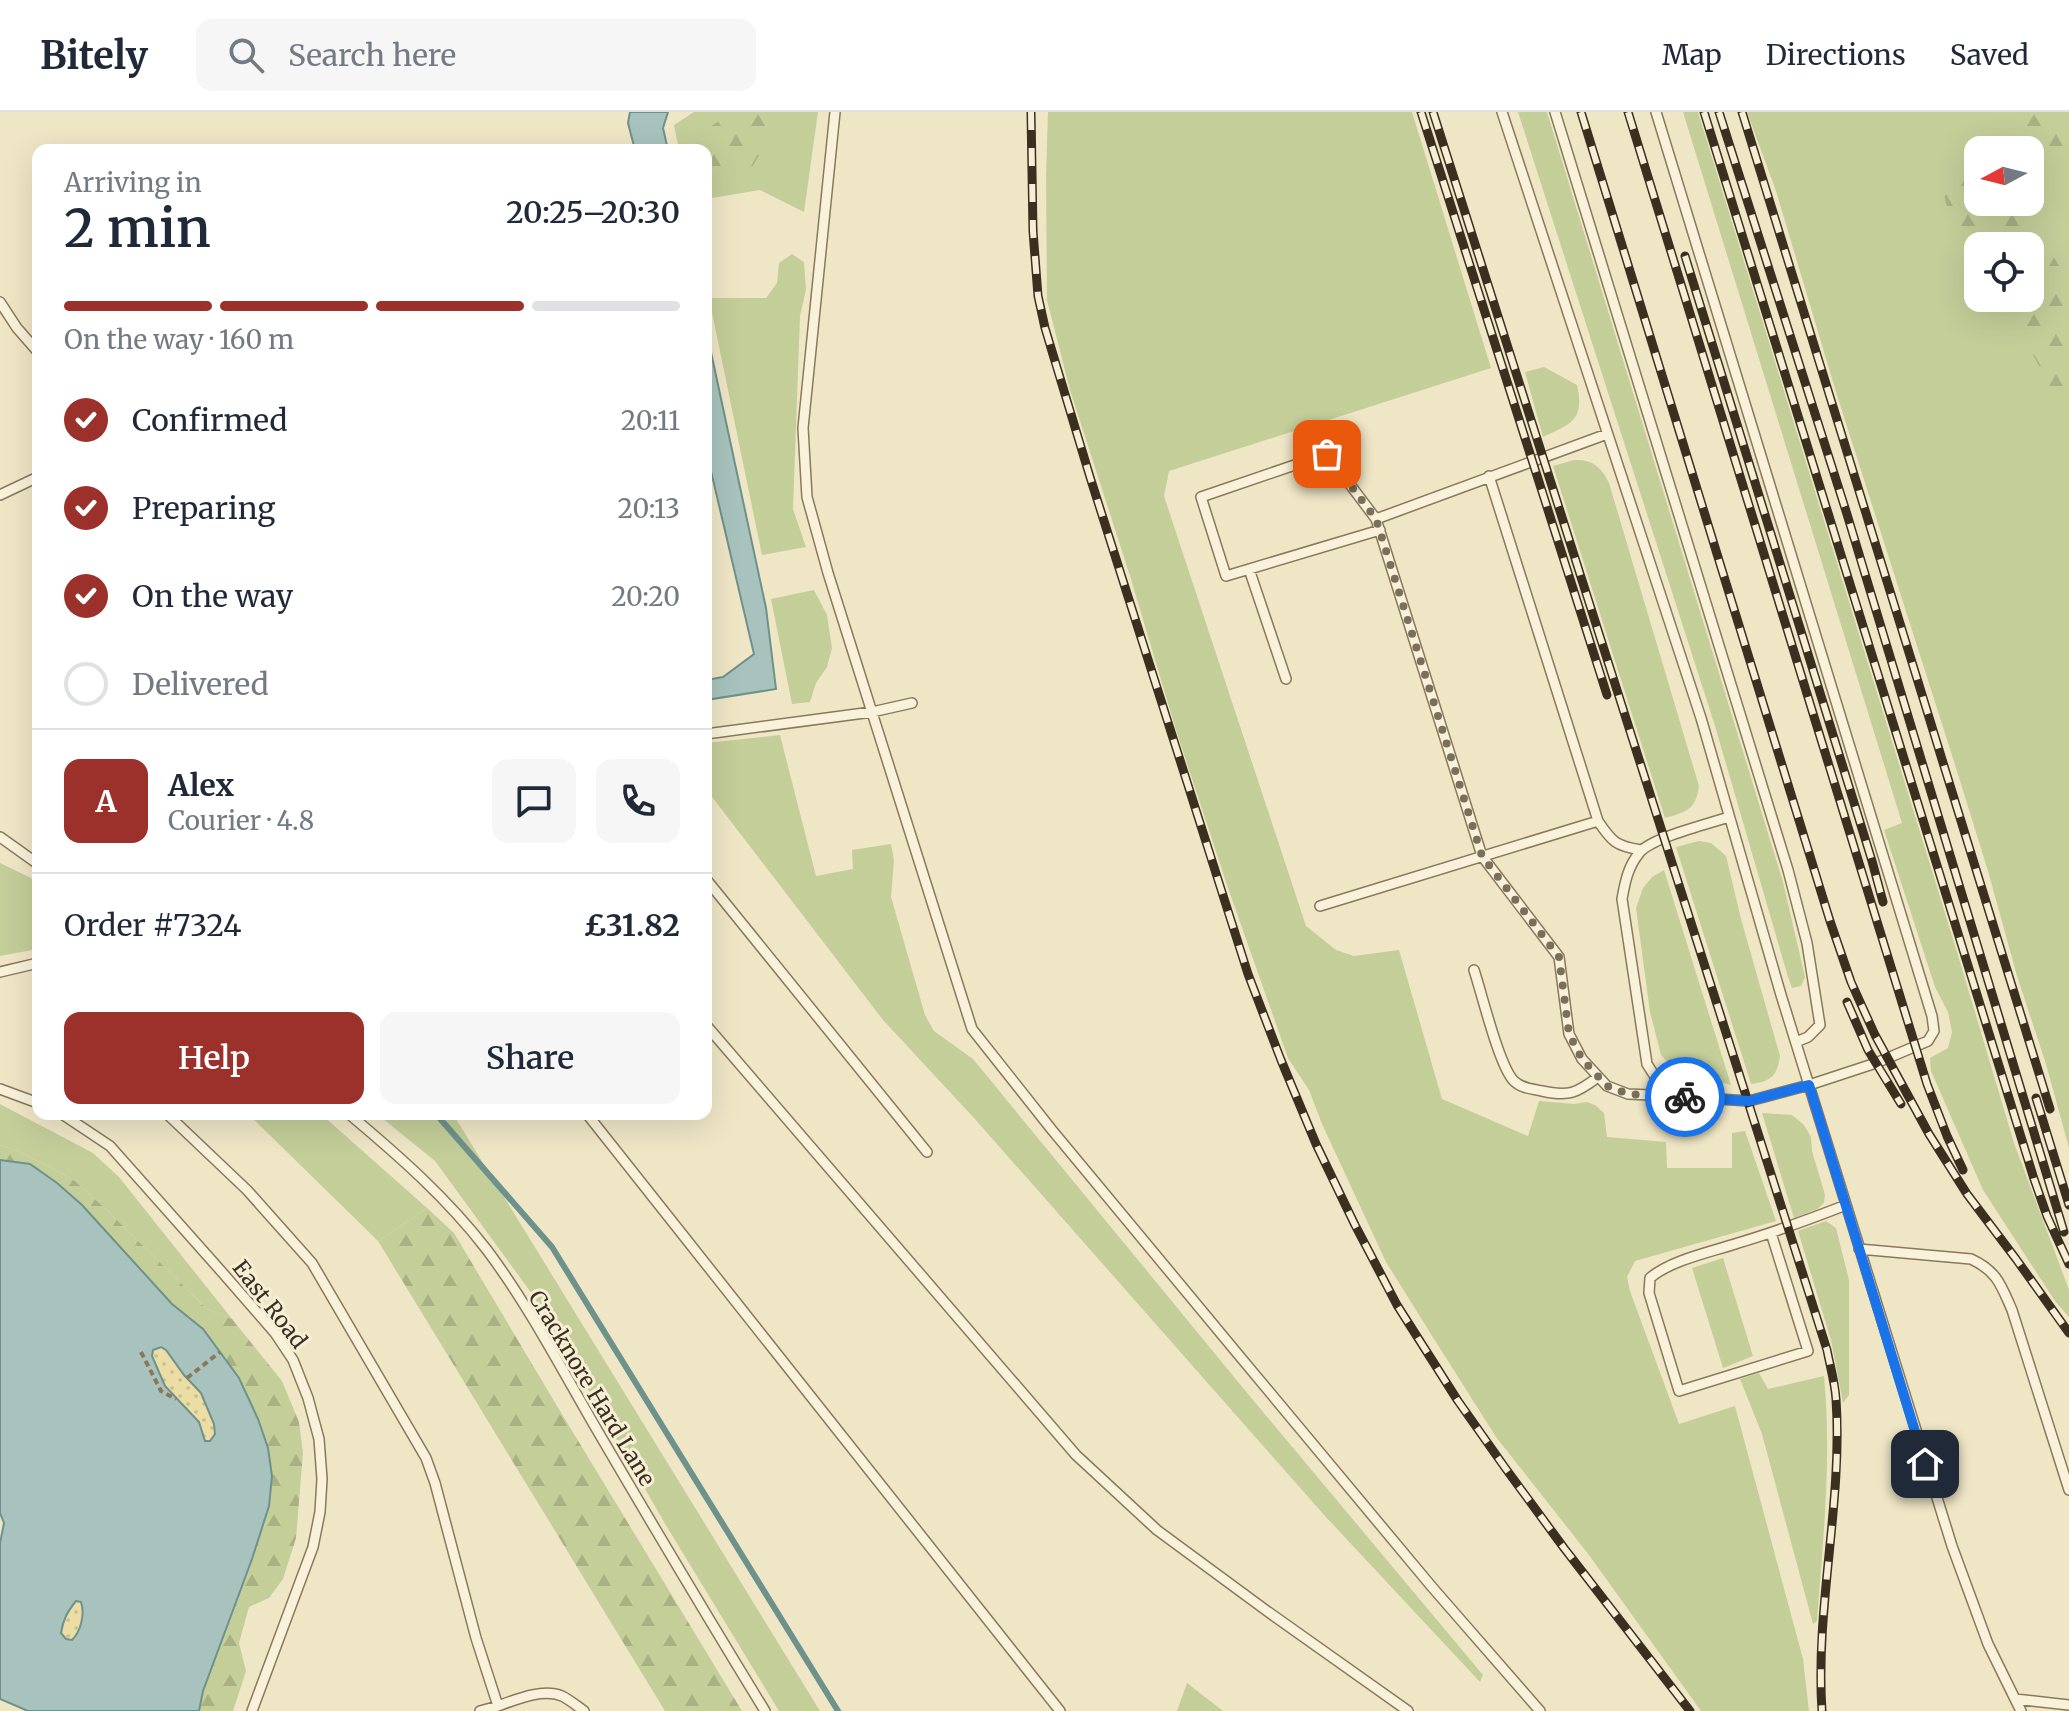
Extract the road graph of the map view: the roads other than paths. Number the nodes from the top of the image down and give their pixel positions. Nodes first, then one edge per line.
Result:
1 (835, 112) edge
2 (1502, 112) edge
3 (1555, 112) edge
4 (1656, 112) edge
5 (0, 302) edge
6 (32, 345) edge
7 (1607, 434) junction
8 (1489, 476) junction
9 (32, 480) edge
10 (0, 495) edge
11 (1376, 519) junction
12 (1380, 530) junction
13 (1249, 569) junction
14 (1286, 679) dead end
15 (912, 703) dead end
16 (872, 712) junction
17 (712, 733) edge
18 (1729, 817) junction
19 (1598, 821) junction
20 (0, 837) edge
21 (1641, 850) junction
22 (1482, 856) junction
23 (32, 859) edge
24 (712, 886) edge
25 (1320, 906) dead end
26 (32, 964) edge
27 (1474, 970) dead end
28 (0, 972) edge
29 (712, 1032) edge
30 (1796, 1042) junction
31 (1598, 1077) junction
32 (1809, 1085) junction
33 (0, 1089) edge
34 (1671, 1096) junction
35 (32, 1101) edge
36 (71, 1120) edge
37 (173, 1120) edge
38 (356, 1120) edge
39 (592, 1120) edge
40 (927, 1152) dead end
41 (1846, 1205) junction
42 (1771, 1233) junction
43 (1859, 1249) junction
44 (2069, 1490) edge
45 (2069, 1692) edge
46 (2015, 1699) junction
47 (2065, 1705) edge
48 (498, 1706) junction
49 (252, 1711) edge
50 (480, 1711) edge
51 (584, 1711) edge
52 (765, 1711) edge
53 (1060, 1711) edge
54 (1408, 1711) edge
55 (1540, 1711) edge
56 (2021, 1711) edge

1 - 16 lane
2 - 7 lane
3 - 30 lane
4 - 32 lane
5 - 6 lane
7 - 8 lane
7 - 18 lane
8 - 11 lane
8 - 19 lane
9 - 10 lane
11 - 12 lane
11 - 13 lane
12 - 13 lane
12 - 22 lane
13 - 14 lane
15 - 16 lane
16 - 17 lane
16 - 55 lane
18 - 21 lane
18 - 30 lane
19 - 21 lane
19 - 22 lane
20 - 23 lane
21 - 34 lane
22 - 25 lane
22 - 31 lane
24 - 40 lane
26 - 28 lane
27 - 31 lane
29 - 54 lane
30 - 32 lane
31 - 34 lane
32 - 34 lane
32 - 41 lane
33 - 35 lane
36 - 49 lane, East Road
37 - 48 lane
38 - 52 lane, Cracknore Hard Lane
39 - 53 lane
41 - 42 lane
41 - 43 lane
42 - 42 lane
43 - 44 lane
43 - 46 lane
45 - 47 lane
46 - 47 lane
46 - 56 lane
48 - 50 lane
48 - 51 lane

